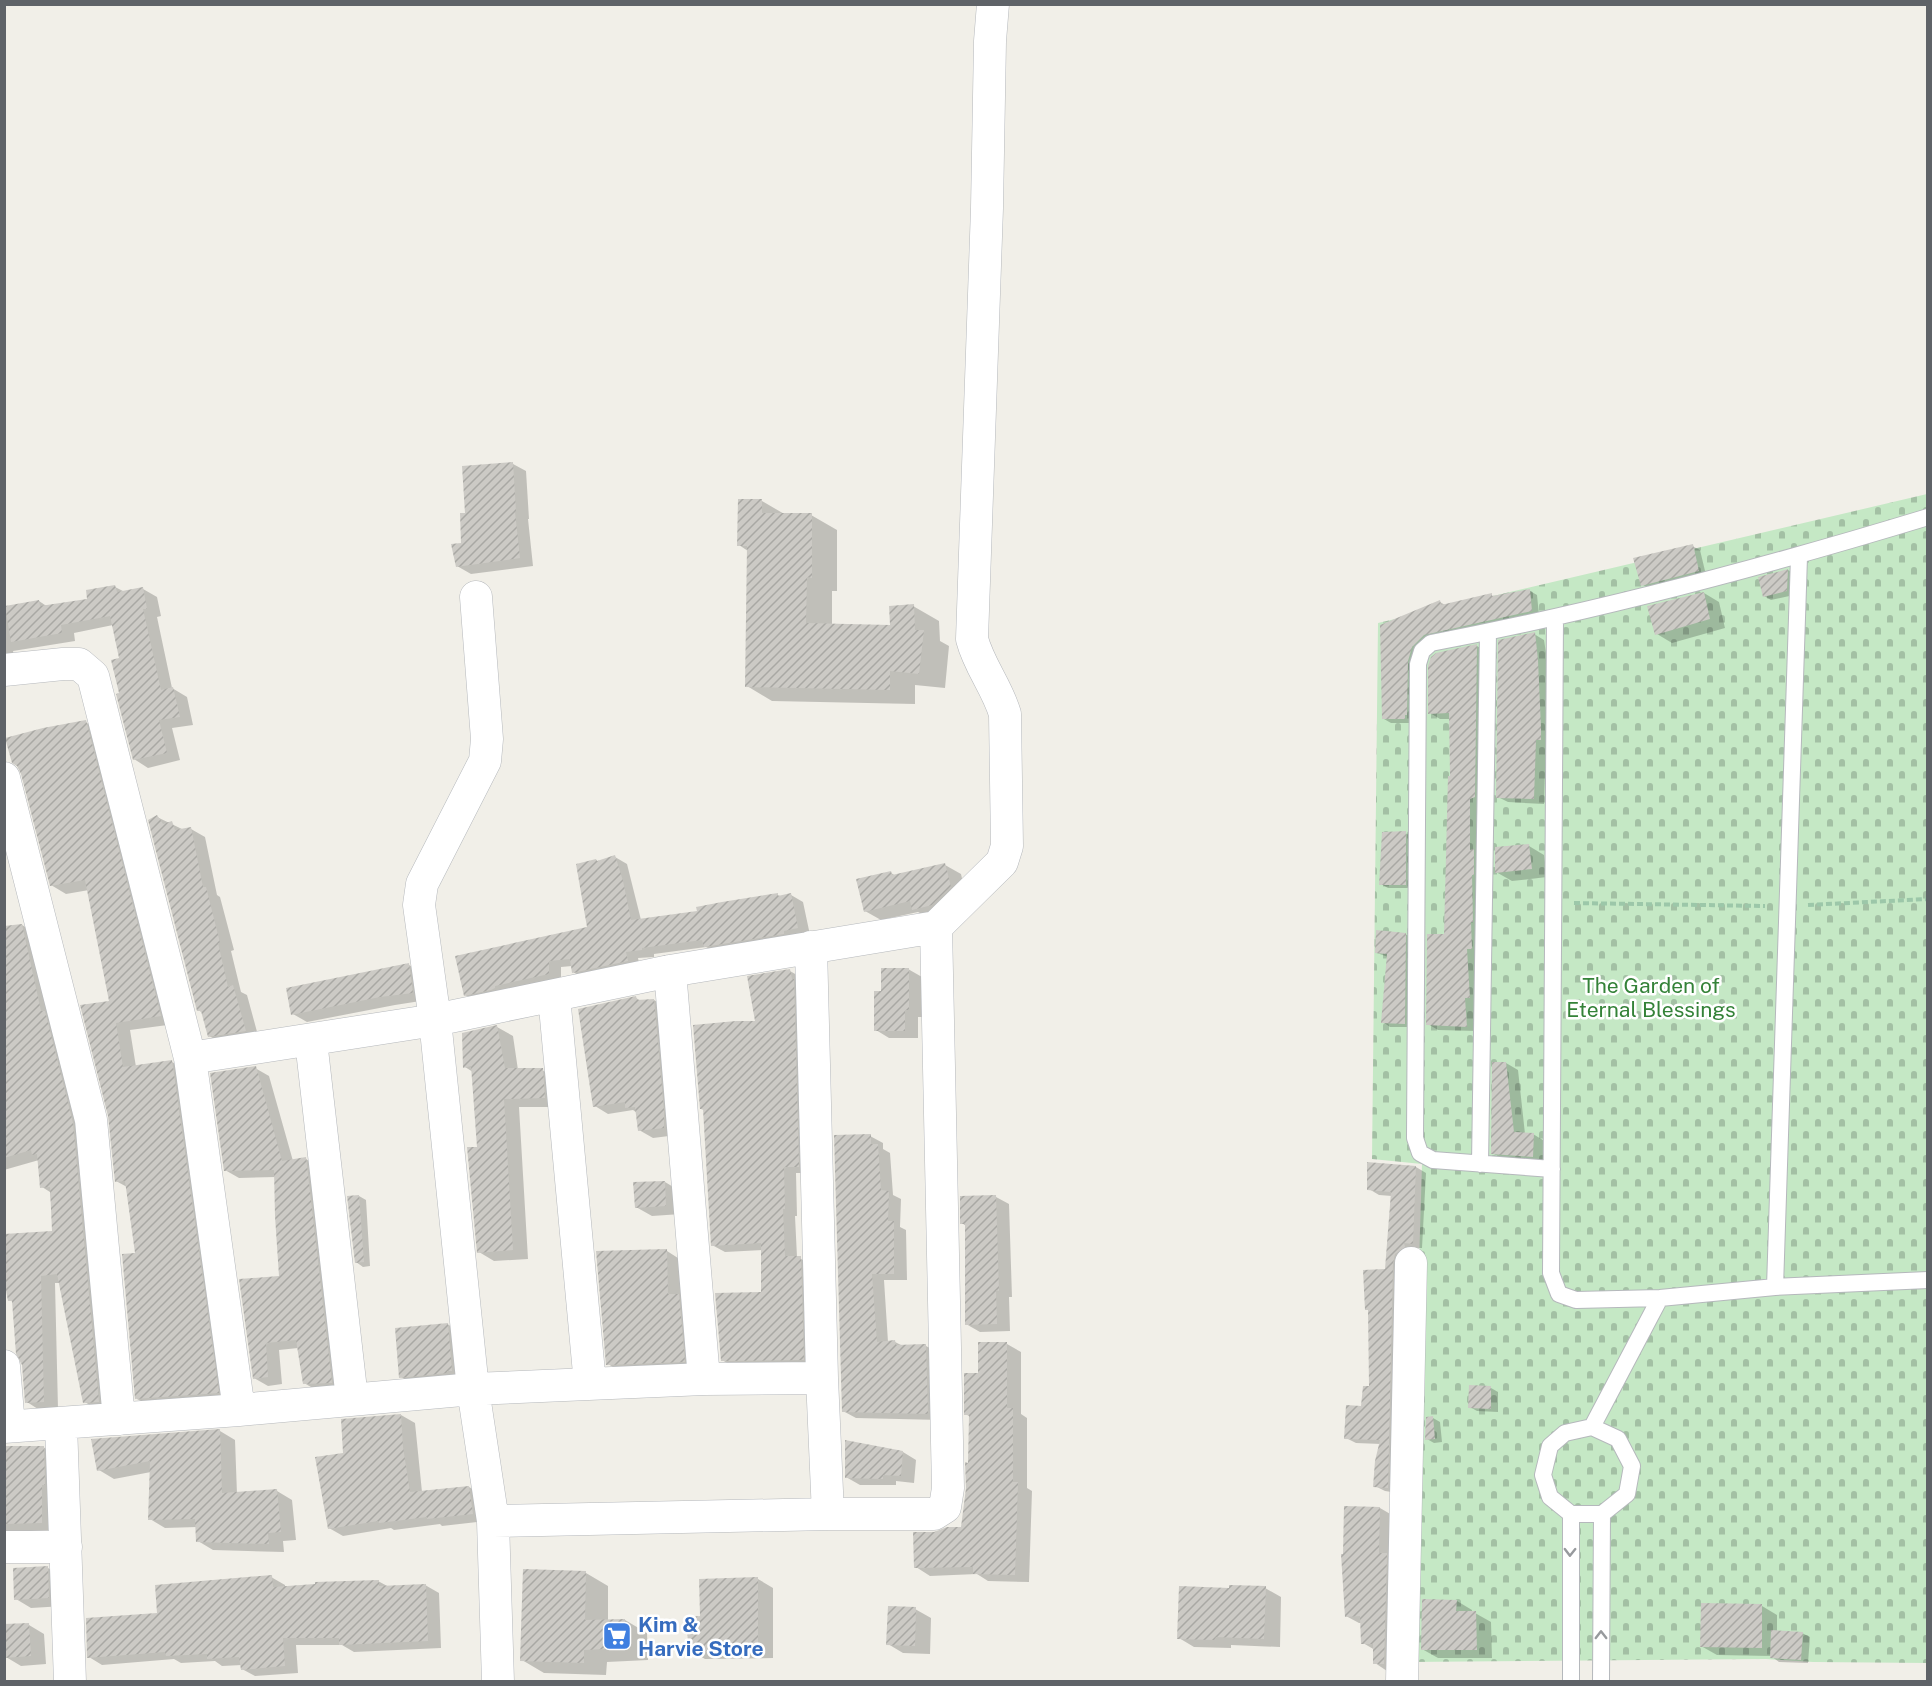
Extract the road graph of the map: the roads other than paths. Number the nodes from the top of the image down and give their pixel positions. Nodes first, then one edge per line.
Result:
1 (993, 4) edge
2 (1928, 517) edge
3 (1799, 557) junction
4 (476, 597) dead end
5 (1555, 618) junction
6 (1488, 633) junction
7 (4, 670) edge
8 (4, 778) edge
9 (936, 927) junction
10 (811, 947) junction
11 (670, 971) junction
12 (554, 996) junction
13 (435, 1020) junction
14 (311, 1041) junction
15 (190, 1058) junction
16 (1480, 1164) junction
17 (1552, 1169) junction
18 (1411, 1263) dead end
19 (1928, 1280) edge
20 (1775, 1287) junction
21 (1660, 1298) junction
22 (4, 1366) edge
23 (822, 1378) junction
24 (704, 1379) junction
25 (590, 1384) junction
26 (473, 1389) junction
27 (352, 1399) junction
28 (239, 1410) junction
29 (119, 1419) junction
30 (61, 1424) junction
31 (7, 1426) edge
32 (1592, 1427) junction
33 (828, 1514) junction
34 (1571, 1514) junction
35 (1602, 1514) junction
36 (493, 1521) junction
37 (4, 1547) edge
38 (66, 1547) junction
39 (70, 1682) edge
40 (498, 1682) edge
41 (1402, 1682) edge
42 (1571, 1682) edge
43 (1601, 1682) edge

1 - 9 street
2 - 3 lane
3 - 5 lane
3 - 20 lane
4 - 13 street
5 - 6 lane
5 - 17 lane
6 - 16 lane
6 - 16 lane
7 - 15 street
8 - 29 street
9 - 10 street
9 - 33 street
10 - 11 street
10 - 23 street
11 - 12 street
11 - 24 street
12 - 13 street
12 - 25 street
13 - 14 street
13 - 26 street
14 - 15 street
14 - 27 street
15 - 28 street
16 - 17 lane
17 - 21 lane
18 - 41 street
19 - 20 lane
20 - 21 lane
21 - 32 lane
22 - 31 street
23 - 24 street
23 - 33 street
24 - 25 street
25 - 26 street
26 - 27 street
26 - 36 street
27 - 28 street
28 - 29 street
29 - 30 street
30 - 31 street
30 - 38 street
32 - 34 lane
32 - 35 lane
33 - 36 street
34 - 35 lane
34 -> 42 lane
43 -> 35 lane
36 - 40 street
37 - 38 street
38 - 39 street

